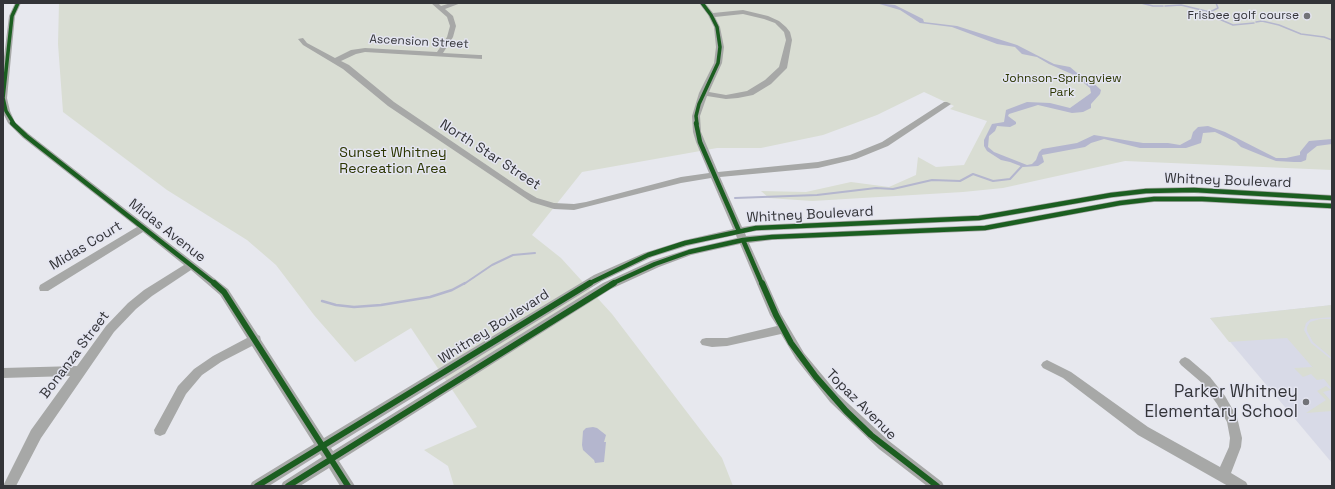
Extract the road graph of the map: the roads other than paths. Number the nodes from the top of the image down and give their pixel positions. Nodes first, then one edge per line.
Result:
1 (18, 3) edge
2 (434, 3) edge
3 (458, 3) edge
4 (702, 3) edge
5 (442, 8) junction
6 (711, 15) junction
7 (302, 39) dead end
8 (439, 54) junction
9 (479, 57) dead end
10 (335, 60) junction
11 (703, 93) junction
12 (947, 104) dead end
13 (714, 175) junction
14 (1332, 198) edge
15 (1332, 206) edge
16 (143, 228) junction
17 (741, 236) junction
18 (191, 265) junction
19 (44, 288) dead end
20 (784, 329) junction
21 (256, 339) junction
22 (706, 342) dead end
23 (1185, 362) dead end
24 (1047, 365) dead end
25 (80, 371) junction
26 (3, 373) edge
27 (160, 430) dead end
28 (323, 446) junction
29 (331, 459) junction
30 (1223, 476) junction
31 (8, 486) edge
32 (257, 486) edge
33 (288, 486) edge
34 (348, 486) edge
35 (937, 486) edge
36 (1241, 486) edge

1 - 16 street, Midas Avenue
2 - 5 street
3 - 5 street
4 - 6 street, Topaz Avenue
5 - 8 street
6 - 11 street, Topaz Avenue
6 - 11 street
7 - 10 street, North Star Street
8 - 9 street, Ascension Street
8 - 10 street, Ascension Street
10 - 13 street, North Star Street
11 - 13 street, Topaz Avenue
12 - 13 street, North Star Street
13 - 17 street, Topaz Avenue
14 - 17 street, Whitney Boulevard
15 - 17 street, Whitney Boulevard
16 - 18 street, Midas Avenue
16 - 19 street, Midas Court
17 - 20 street, Topaz Avenue
17 - 28 street, Whitney Boulevard
17 - 29 street, Whitney Boulevard
18 - 21 street, Midas Avenue
18 - 25 street, Bonanza Street
20 - 22 street
20 - 35 street, Topaz Avenue
21 - 27 street
21 - 28 street, Midas Avenue
23 - 30 street
24 - 30 street
25 - 26 street
25 - 31 street, Bonanza Street
28 - 29 street, Midas Avenue
28 - 32 street, Whitney Boulevard
29 - 33 street, Whitney Boulevard
29 - 34 street, Midas Avenue
30 - 36 street

